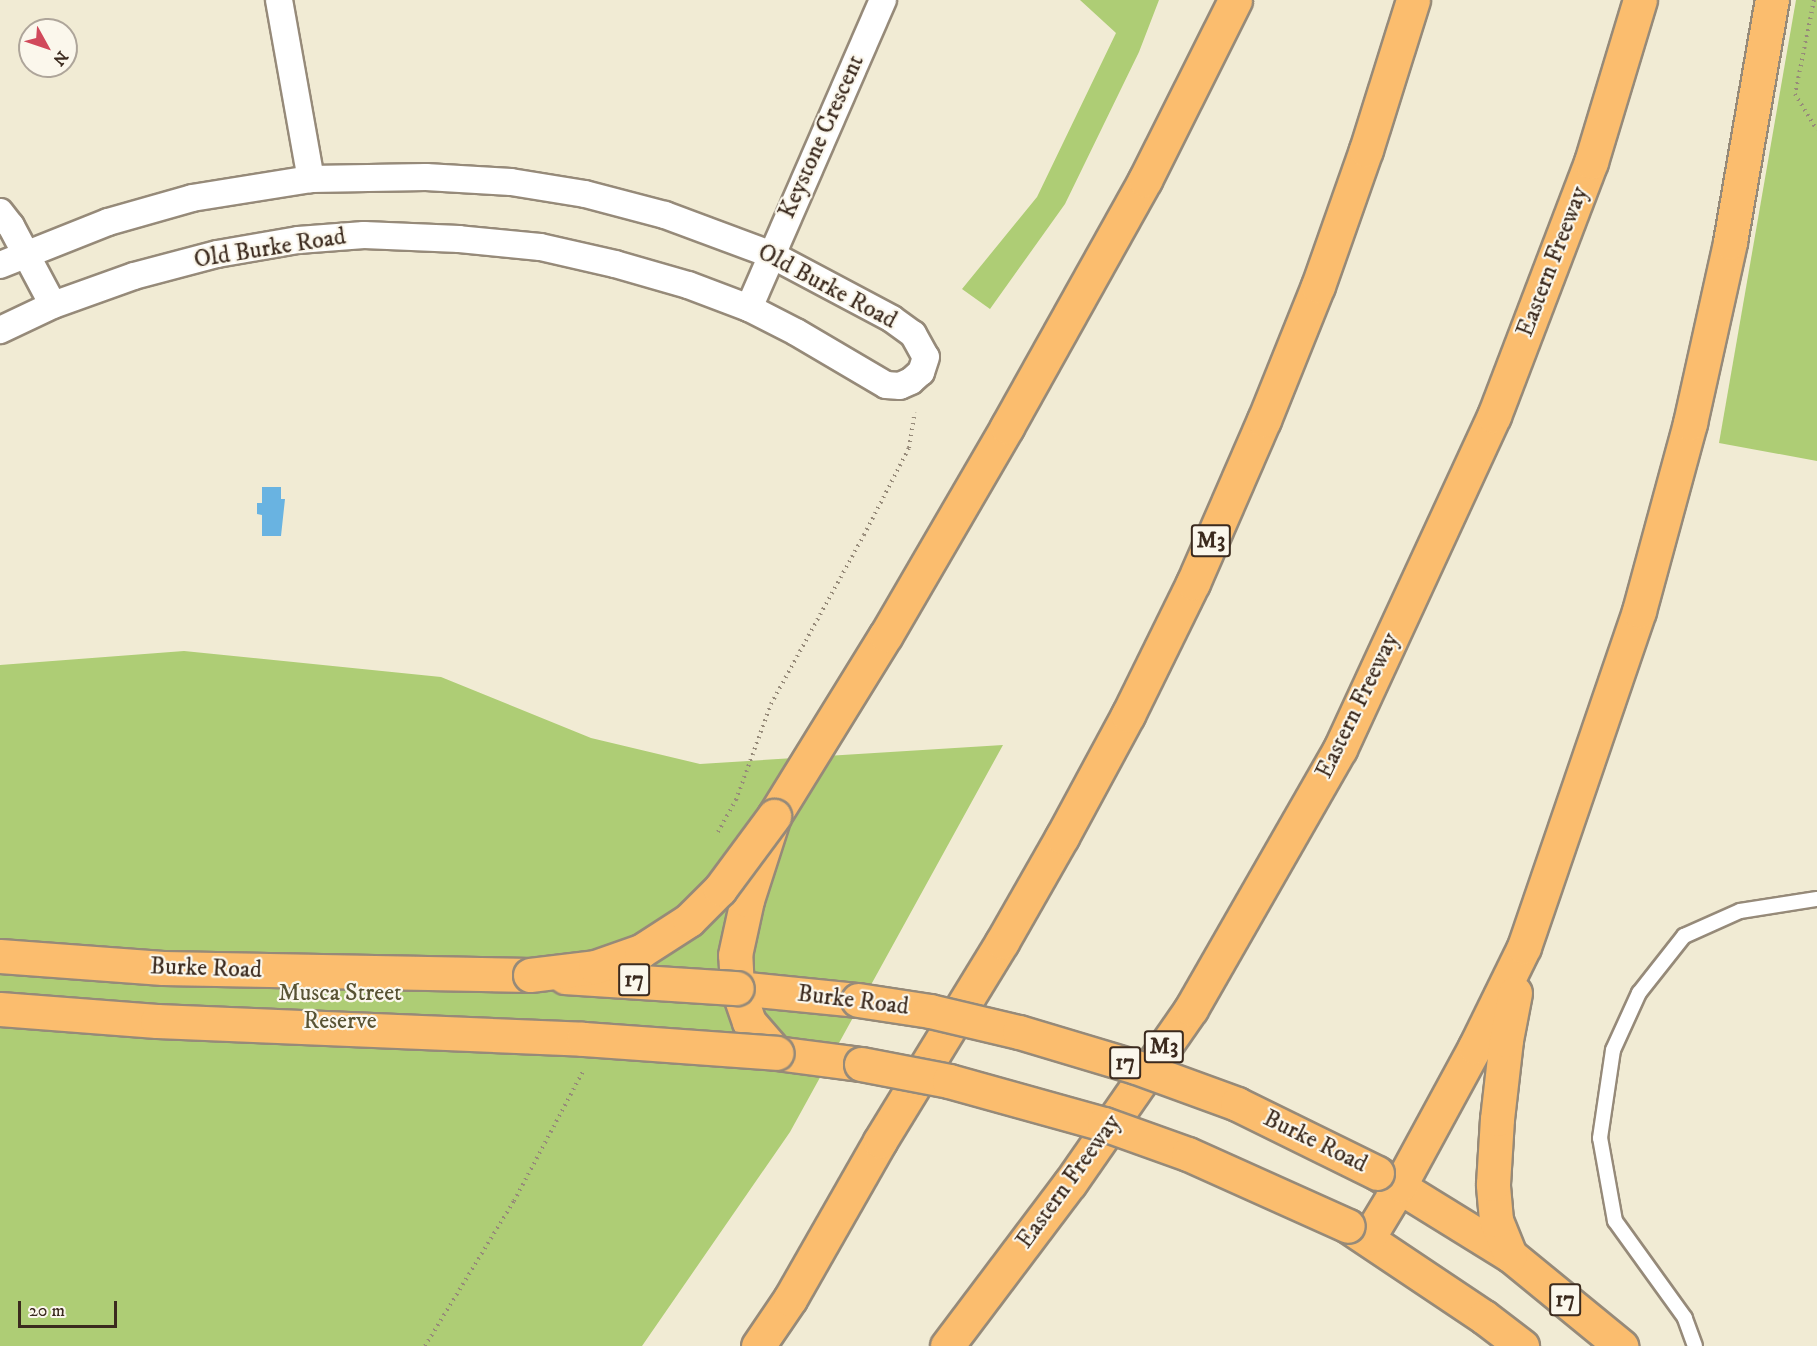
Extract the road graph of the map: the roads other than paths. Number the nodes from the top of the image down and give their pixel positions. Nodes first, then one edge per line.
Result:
1 (279, 0) edge
2 (883, 0) edge
3 (1235, 0) edge
4 (1413, 0) edge
5 (1640, 0) edge
6 (1772, 0) edge
7 (311, 179) junction
8 (0, 212) edge
9 (26, 254) junction
10 (770, 254) junction
11 (0, 265) edge
12 (53, 305) junction
13 (749, 308) junction
14 (0, 330) edge
15 (774, 816) junction
16 (1817, 899) edge
17 (1524, 947) junction
18 (0, 956) edge
19 (530, 975) junction
20 (737, 988) junction
21 (0, 1009) edge
22 (776, 1053) junction
23 (1389, 1179) junction
24 (1358, 1232) junction
25 (1510, 1255) junction
26 (758, 1346) edge
27 (947, 1346) edge
28 (1522, 1346) edge
29 (1621, 1346) edge
30 (1695, 1346) edge

1 - 7 street
2 - 10 street, Keystone Crescent
3 - 15 main road
4 - 26 main road, M3
5 - 27 main road, Eastern Freeway / M3
6 - 17 main road
7 - 9 street, Old Burke Road
7 - 10 street, Old Burke Road
8 - 9 street
9 - 11 street, Old Burke Road
9 - 12 street
10 - 13 street, Keystone Crescent
10 - 13 street, Old Burke Road
12 - 13 street, Old Burke Road
12 - 14 street, Old Burke Road
15 - 19 main road, bridge
15 - 20 main road, bridge
16 - 30 lane
17 - 23 main road
17 - 25 main road
18 - 19 main road, Burke Road / 17
19 - 20 main road, Burke Road / 17, bridge
20 - 22 main road
20 - 23 main road, Burke Road / 17, bridge
21 - 22 main road, bridge
22 - 24 main road, bridge
23 - 24 main road
23 - 25 main road, Burke Road / 17
24 - 28 main road
25 - 29 main road, Burke Road / 17

